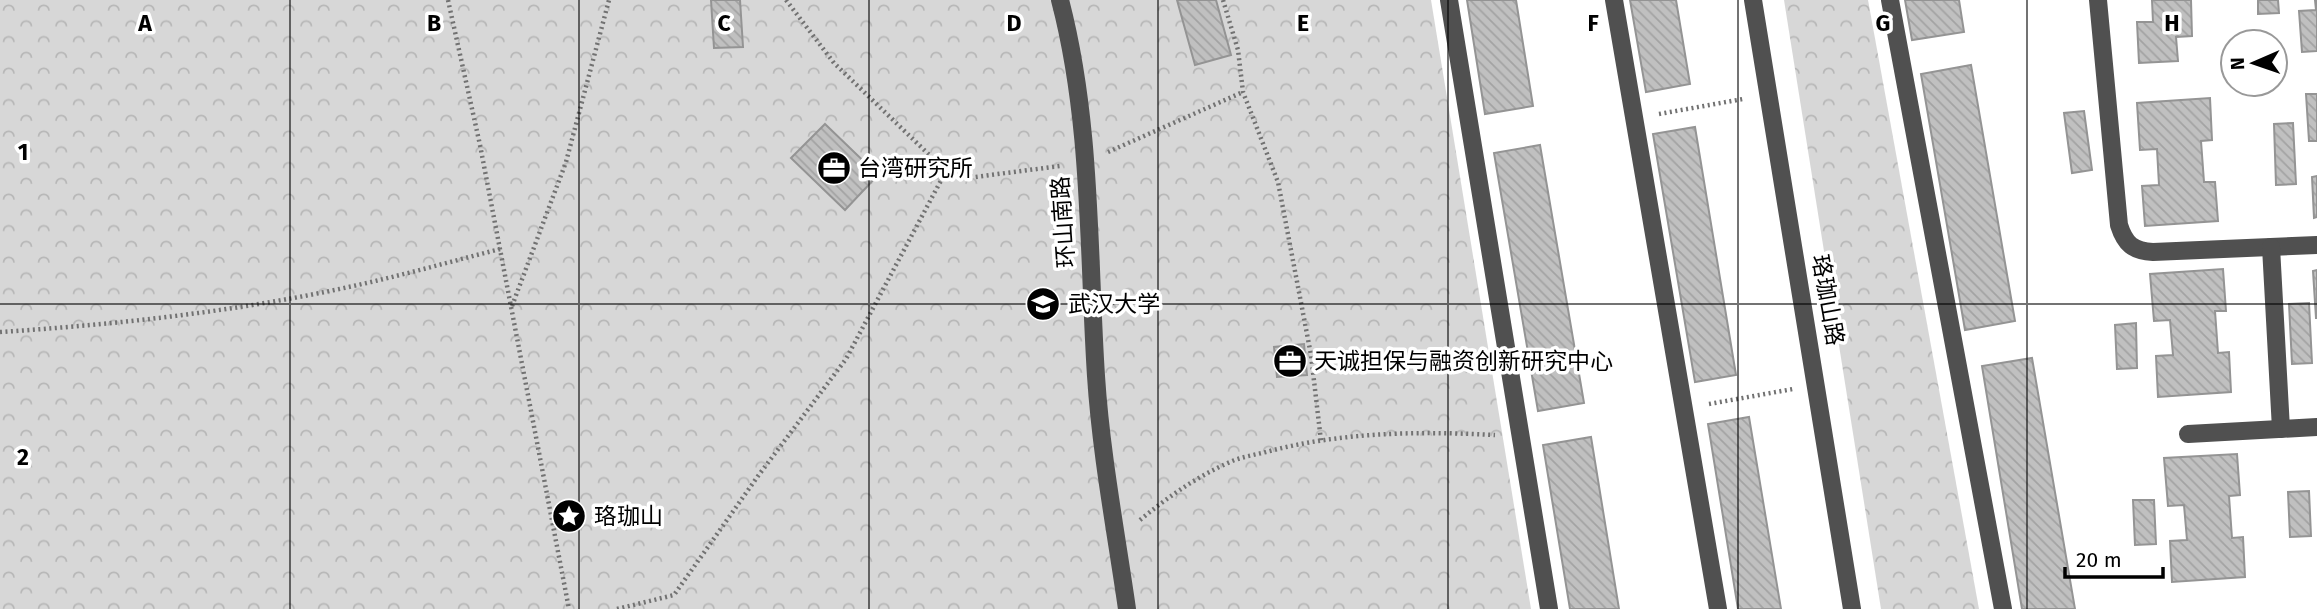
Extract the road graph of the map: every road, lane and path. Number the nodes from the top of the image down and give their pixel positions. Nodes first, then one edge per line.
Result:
1 (448, 0) edge
2 (609, 0) edge
3 (786, 0) edge
4 (1060, 0) edge
5 (1223, 0) edge
6 (1449, 0) edge
7 (1614, 0) edge
8 (1754, 0) edge
9 (1890, 0) edge
10 (2098, 0) edge
11 (1242, 92) junction
12 (1768, 94) junction
13 (1634, 118) junction
14 (1084, 163) junction
15 (946, 172) junction
16 (2317, 245) edge
17 (2271, 247) junction
18 (500, 248) junction
19 (511, 306) junction
20 (0, 332) edge
21 (1817, 385) junction
22 (1684, 409) junction
23 (2317, 427) edge
24 (2281, 429) junction
25 (2188, 434) dead end
26 (1521, 436) junction
27 (1321, 441) junction
28 (1117, 538) junction
29 (569, 609) edge
30 (617, 609) edge
31 (1127, 609) edge
32 (1549, 609) edge
33 (1718, 609) edge
34 (1852, 609) edge
35 (2003, 609) edge

1 - 18 path
2 - 19 path
3 - 15 path
4 - 14 street, 环山南路
5 - 11 path
6 - 26 street
7 - 13 street
8 - 12 street, 珞珈山路
9 - 35 street
10 - 17 street
11 - 14 path
11 - 27 path
12 - 13 path
12 - 21 street, 珞珈山路
13 - 22 street
14 - 15 path
14 - 28 street, 环山南路
15 - 30 path
16 - 17 street
17 - 24 street
18 - 19 path
18 - 20 path
19 - 29 path
21 - 22 path
21 - 34 street, 珞珈山路
22 - 33 street
23 - 24 street
24 - 25 street
26 - 27 path
26 - 32 street
27 - 28 path
28 - 31 street, 环山南路

